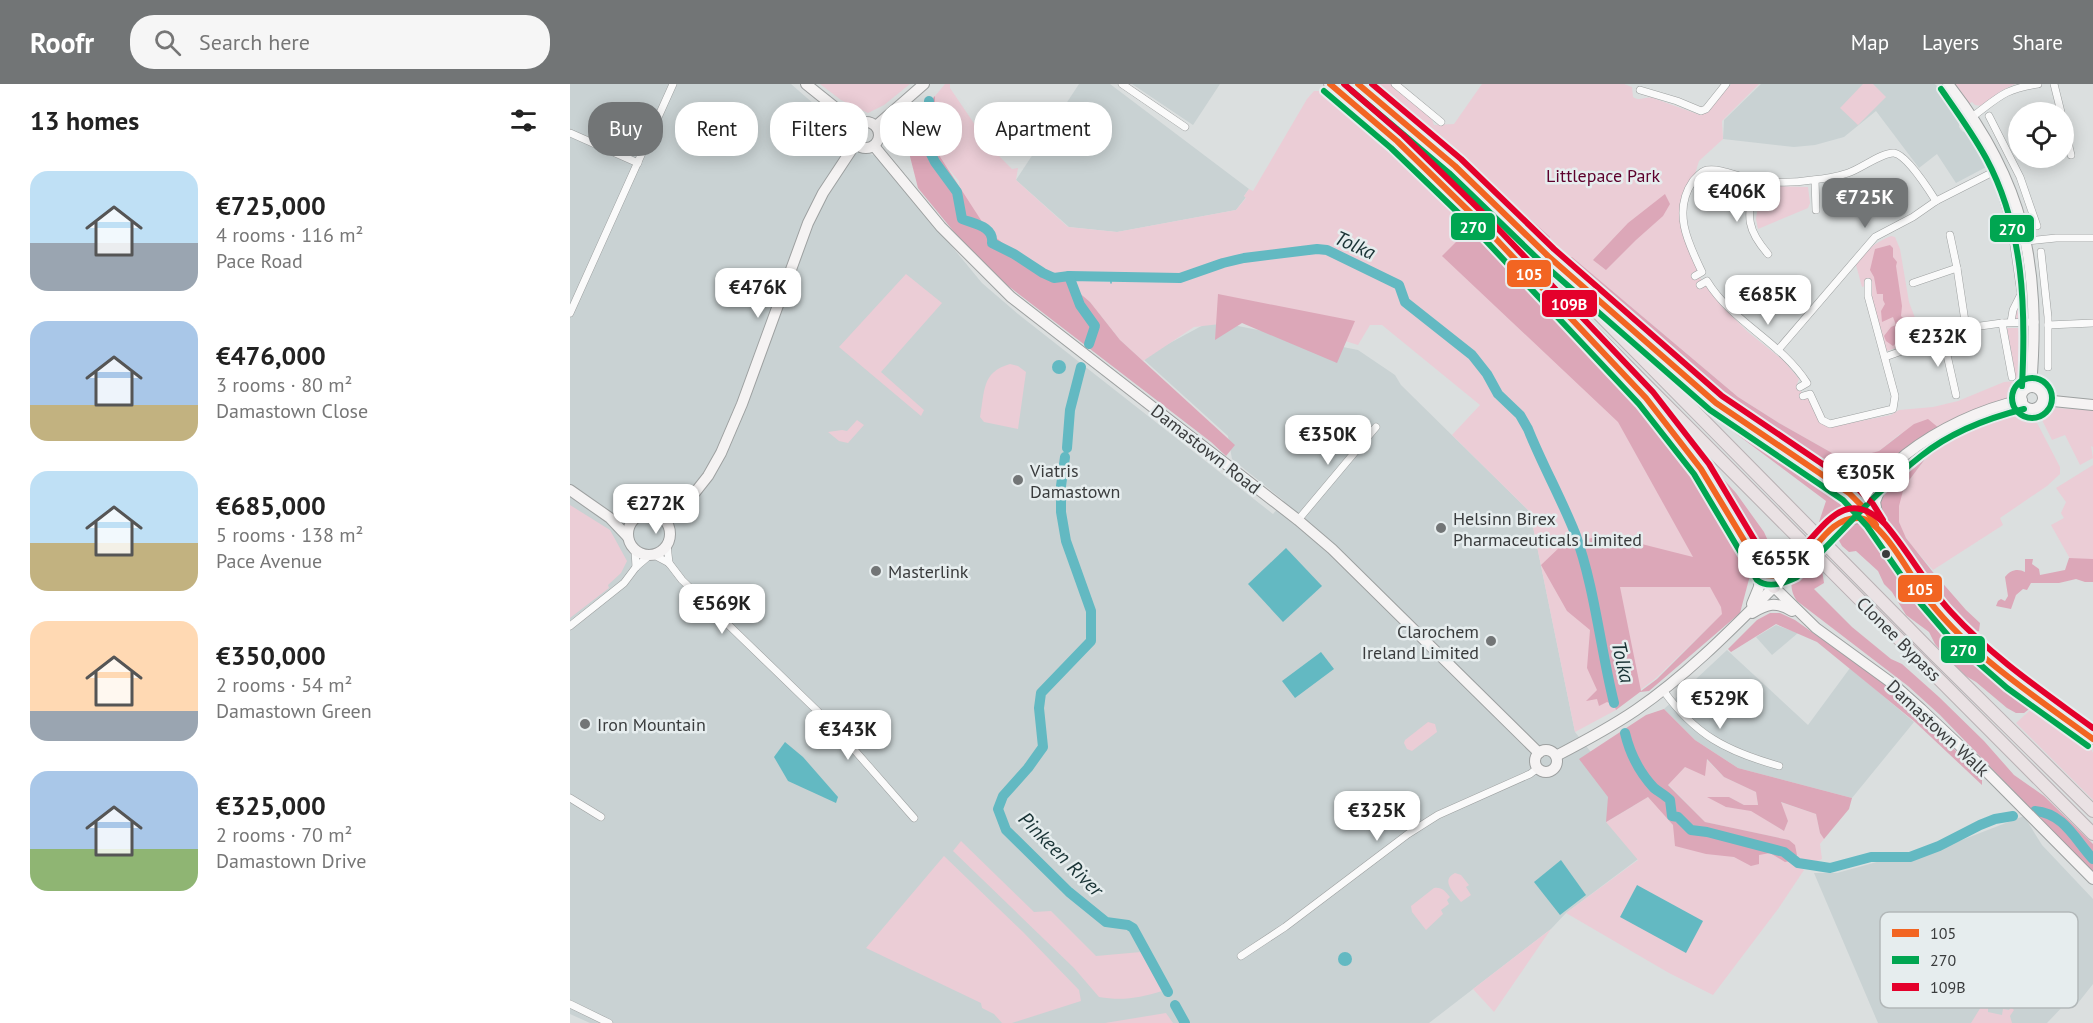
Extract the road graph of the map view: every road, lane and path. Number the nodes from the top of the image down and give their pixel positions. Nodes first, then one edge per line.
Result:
1 (673, 84) edge
2 (806, 84) edge
3 (924, 84) edge
4 (1122, 84) edge
5 (1330, 84) edge
6 (1358, 84) edge
7 (1395, 84) edge
8 (1726, 84) edge
9 (1948, 84) edge
10 (2038, 84) edge
11 (2054, 84) edge
12 (1640, 90) dead end
13 (828, 102) edge
14 (2058, 102) edge
15 (1972, 117) junction
16 (1993, 120) dead end
17 (1442, 122) dead end
18 (868, 123) edge
19 (876, 126) junction
20 (1185, 127) dead end
21 (570, 133) edge
22 (1397, 141) junction
23 (1427, 144) junction
24 (2008, 145) edge
25 (874, 146) junction
26 (868, 148) edge
27 (848, 156) edge
28 (638, 163) junction
29 (2001, 168) junction
30 (2019, 168) edge
31 (1755, 180) junction
32 (1815, 180) junction
33 (1936, 201) junction
34 (2001, 201) dead end
35 (1815, 210) dead end
36 (2038, 222) dead end
37 (1950, 235) dead end
38 (2093, 238) edge
39 (2026, 241) junction
40 (1768, 254) dead end
41 (2043, 257) dead end
42 (1957, 268) junction
43 (1695, 276) dead end
44 (1868, 282) dead end
45 (1913, 283) dead end
46 (1700, 285) dead end
47 (570, 313) edge
48 (2007, 322) junction
49 (2035, 322) junction
50 (2093, 323) edge
51 (2048, 325) junction
52 (1966, 328) junction
53 (1943, 337) junction
54 (1778, 350) junction
55 (1885, 357) junction
56 (2048, 367) dead end
57 (2012, 377) dead end
58 (1800, 387) dead end
59 (2031, 387) junction
60 (1956, 395) dead end
61 (1803, 396) dead end
62 (2022, 400) junction
63 (2043, 400) junction
64 (2093, 405) edge
65 (1376, 427) dead end
66 (1887, 472) junction
67 (570, 490) edge
68 (1859, 502) junction
69 (676, 510) junction
70 (657, 514) junction
71 (610, 518) junction
72 (1298, 520) junction
73 (632, 521) junction
74 (1836, 525) junction
75 (670, 529) junction
76 (1882, 534) junction
77 (628, 537) junction
78 (667, 545) junction
79 (635, 550) junction
80 (652, 555) junction
81 (669, 563) junction
82 (636, 567) junction
83 (1794, 567) junction
84 (1763, 570) junction
85 (1774, 587) junction
86 (1792, 605) junction
87 (1741, 619) junction
88 (570, 626) edge
89 (1816, 628) junction
90 (1663, 690) junction
91 (2093, 739) edge
92 (1539, 753) junction
93 (1556, 756) junction
94 (1779, 766) dead end
95 (1538, 768) junction
96 (570, 798) edge
97 (2093, 811) edge
98 (601, 817) dead end
99 (914, 818) dead end
100 (2093, 834) edge
101 (2093, 879) edge
102 (1241, 956) dead end
103 (570, 1004) edge
104 (609, 1023) edge

1 - 28 street
2 - 13 street
3 - 19 street
4 - 20 street
5 - 22 highway
6 - 23 highway
7 - 17 street
8 - 12 street
9 - 15 street
10 - 15 street
11 - 14 street
15 - 29 street
16 - 24 street
18 - 19 street
19 - 25 street
21 - 28 street
22 - 84 highway
22 - 100 highway, Clonee Bypass
23 - 68 highway
23 - 97 highway, Clonee Bypass
25 - 26 street
25 - 72 street, Damastown Road
27 - 69 street
28 - 47 street
29 - 33 street
29 - 39 street
30 - 36 street
31 - 32 street
31 - 40 street
31 - 43 street
32 - 33 street
32 - 35 street
33 - 54 street
34 - 48 street
37 - 42 street
38 - 39 street
39 - 49 street
41 - 51 street
42 - 45 street
42 - 52 street
44 - 55 street
46 - 54 street
48 - 49 street
48 - 52 street
48 - 57 street
49 - 59 street
50 - 51 street
51 - 56 street
52 - 53 street
53 - 55 street
53 - 60 street
54 - 58 street
55 - 61 street
59 - 62 street
59 - 63 street
62 - 63 street
62 - 66 street
63 - 64 street
65 - 72 street
66 - 68 street
66 - 76 street
67 - 71 street
68 - 74 street
68 - 76 street
69 - 70 street
69 - 75 street
70 - 73 street
70 - 75 street
71 - 73 street
71 - 77 street
72 - 92 street, Damastown Road
73 - 77 street
74 - 76 street
74 - 83 street, bridge
75 - 78 street
76 - 91 street
77 - 79 street
78 - 80 street
78 - 81 street
79 - 80 street
79 - 82 street
80 - 81 street
80 - 82 street
81 - 99 street
82 - 88 street
83 - 84 street
83 - 85 street
83 - 86 street
84 - 85 highway
84 - 87 street
85 - 86 street, Damastown Walk
85 - 87 street
86 - 89 street, Damastown Walk
87 - 89 street
87 - 90 street
89 - 101 street, Damastown Walk
90 - 93 street
90 - 94 street
92 - 93 street
92 - 95 street
93 - 95 street
95 - 102 street
96 - 98 street
103 - 104 street

